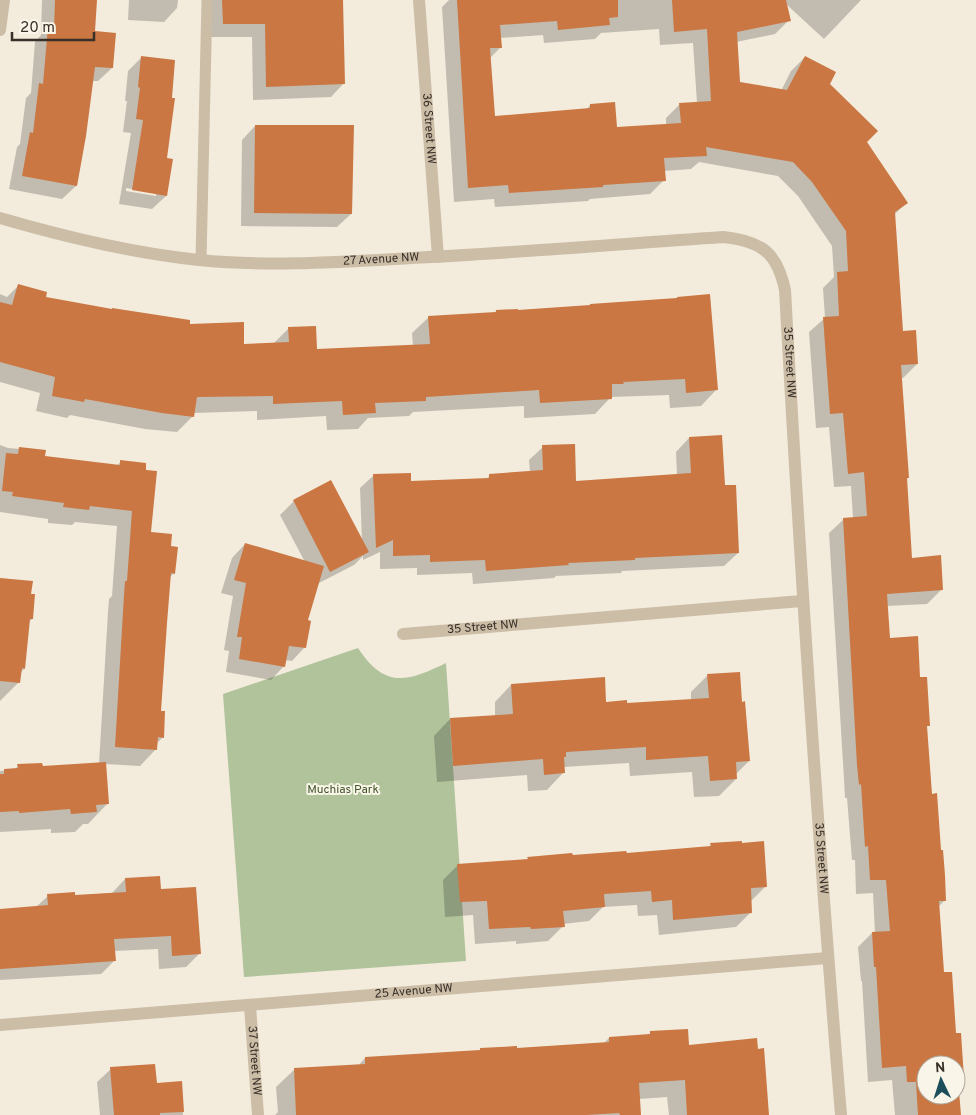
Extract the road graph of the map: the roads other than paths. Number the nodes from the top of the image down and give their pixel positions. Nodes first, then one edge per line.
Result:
1 (4, 0) edge
2 (207, 0) edge
3 (418, 0) edge
4 (0, 30) edge
5 (0, 218) edge
6 (765, 250) joint
7 (438, 257) junction
8 (201, 260) junction
9 (802, 601) junction
10 (403, 634) dead end
11 (828, 958) junction
12 (250, 1006) junction
13 (0, 1025) edge
14 (258, 1115) edge
15 (841, 1115) edge

1 - 4 street
2 - 8 lane
3 - 7 street, 36 Street NW
5 - 8 street, 27 Avenue NW
6 - 7 street, 27 Avenue NW
6 - 9 street, 35 Street NW
7 - 8 street, 27 Avenue NW
9 - 10 street, 35 Street NW
9 - 11 street, 35 Street NW
11 - 12 street, 25 Avenue NW
11 - 15 street, 35 Street NW
12 - 13 street, 25 Avenue NW
12 - 14 street, 37 Street NW

